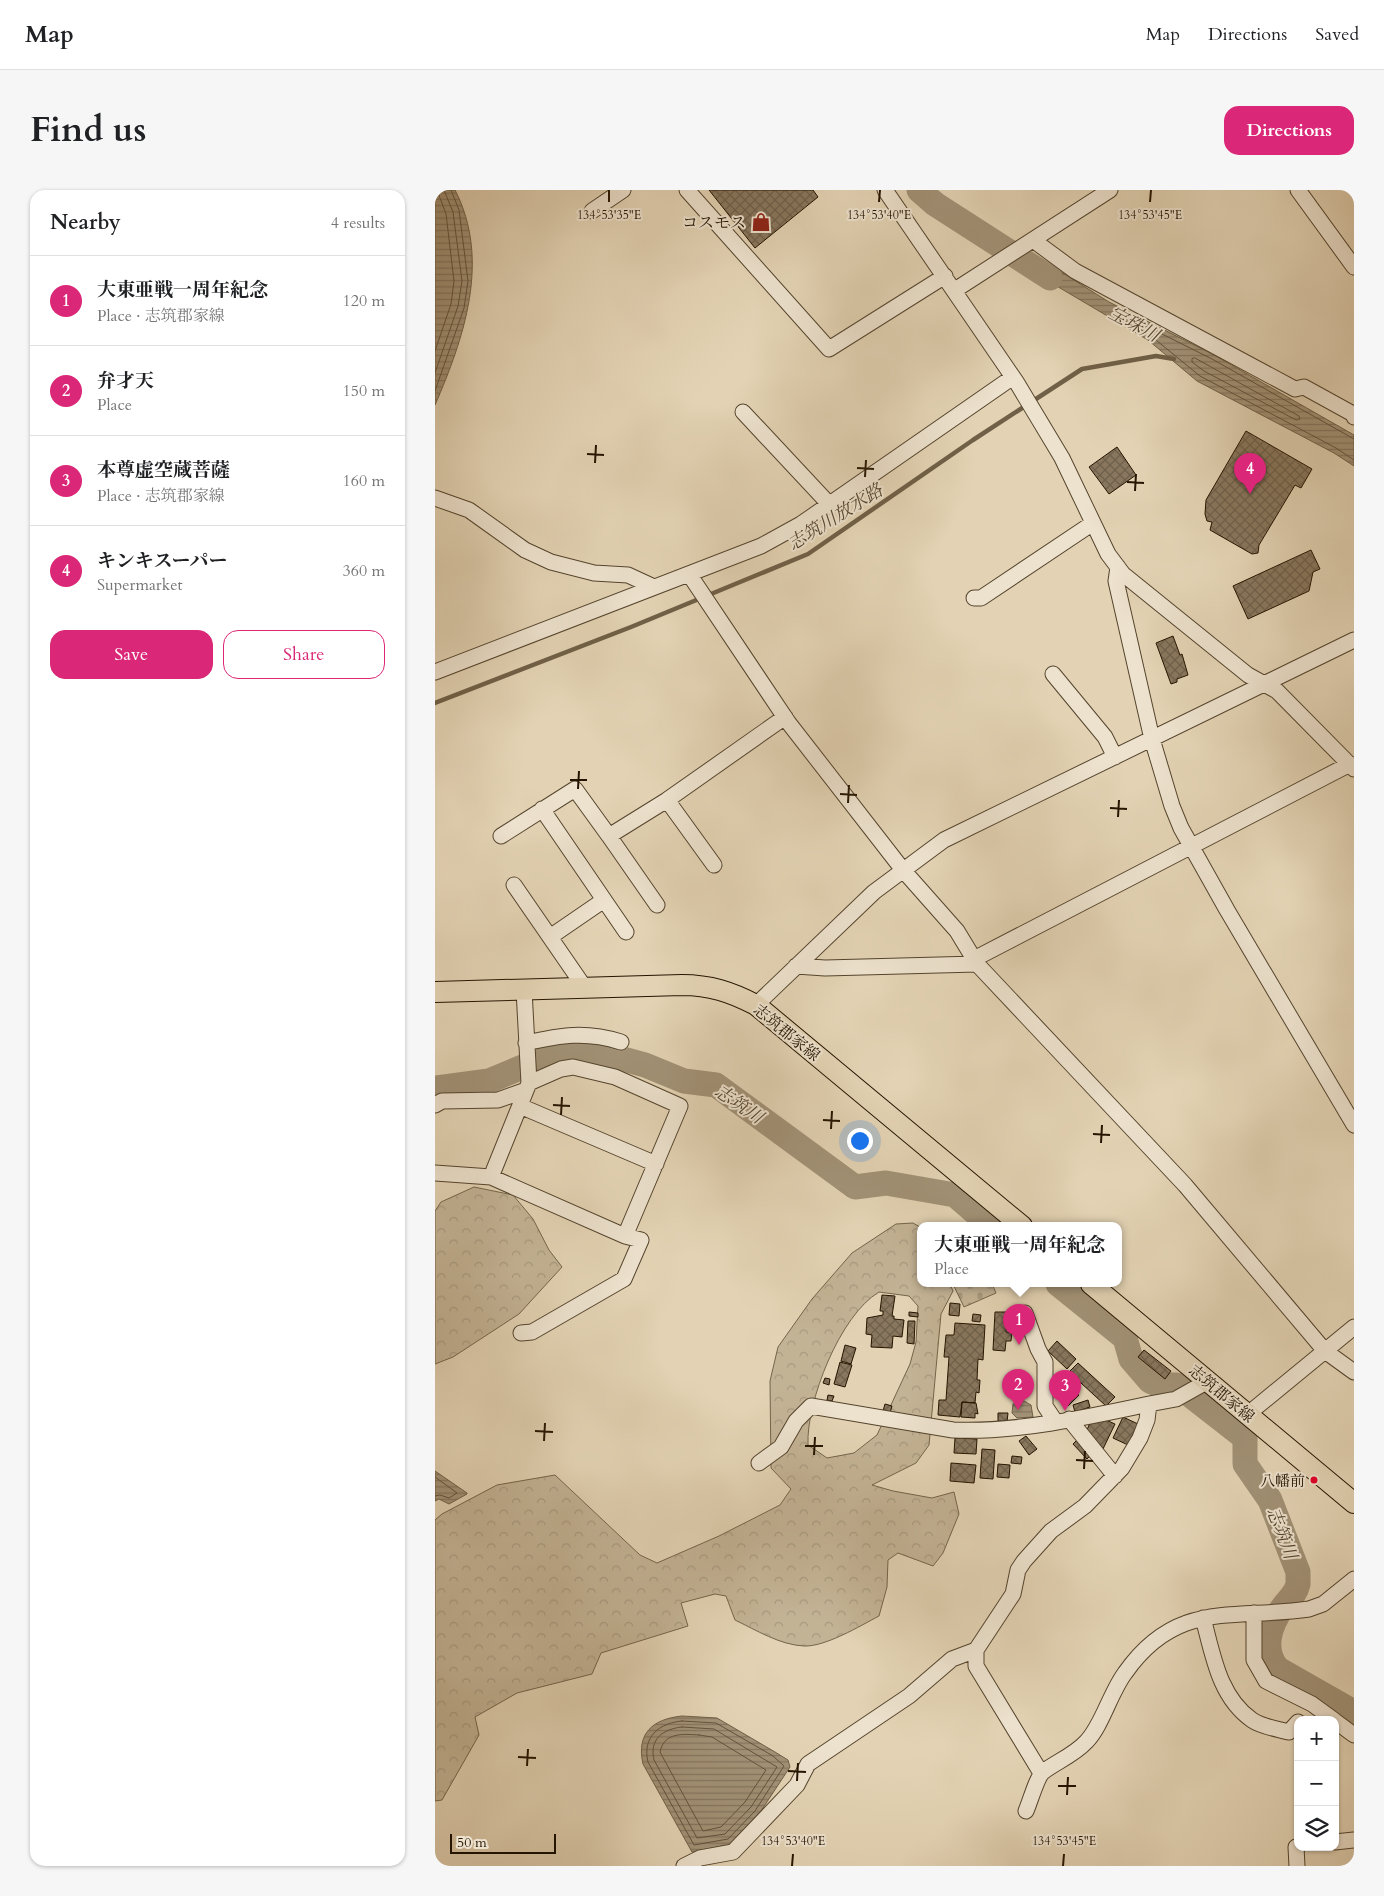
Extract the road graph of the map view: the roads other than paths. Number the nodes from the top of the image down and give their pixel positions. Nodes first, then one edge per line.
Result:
1 (623, 190) edge
2 (687, 190) edge
3 (885, 190) edge
4 (1110, 190) edge
5 (1298, 190) edge
6 (591, 211) dead end
7 (1030, 242) junction
8 (1354, 267) edge
9 (945, 276) junction
10 (955, 290) junction
11 (1015, 380) junction
12 (743, 412) dead end
13 (1354, 417) edge
14 (435, 498) edge
15 (830, 504) junction
16 (1093, 523) junction
17 (1118, 567) junction
18 (689, 574) junction
19 (654, 587) junction
20 (974, 598) dead end
21 (1354, 640) edge
22 (435, 672) edge
23 (1053, 674) dead end
24 (1265, 683) junction
25 (785, 717) junction
26 (1152, 739) junction
27 (1115, 757) junction
28 (1351, 761) edge
29 (667, 800) junction
30 (542, 809) junction
31 (501, 836) dead end
32 (609, 836) junction
33 (1191, 846) junction
34 (714, 865) dead end
35 (903, 870) junction
36 (514, 885) dead end
37 (604, 900) junction
38 (657, 905) dead end
39 (626, 932) dead end
40 (550, 937) junction
41 (975, 962) junction
42 (796, 966) junction
43 (585, 988) junction
44 (524, 990) junction
45 (435, 992) edge
46 (756, 1005) junction
47 (621, 1042) dead end
48 (526, 1048) junction
49 (528, 1083) junction
50 (435, 1105) edge
51 (520, 1106) junction
52 (1354, 1125) edge
53 (656, 1164) junction
54 (435, 1173) edge
55 (491, 1177) junction
56 (1017, 1222) edge
57 (625, 1236) junction
58 (1094, 1287) edge
59 (1025, 1313) dead end
60 (1354, 1327) edge
61 (521, 1332) dead end
62 (1325, 1351) junction
63 (1354, 1372) edge
64 (1203, 1385) junction
65 (1149, 1404) junction
66 (1248, 1414) junction
67 (1062, 1420) junction
68 (759, 1463) dead end
69 (1115, 1476) junction
70 (1354, 1503) edge
71 (1354, 1580) edge
72 (1261, 1612) junction
73 (1203, 1618) junction
74 (976, 1650) junction
75 (1312, 1704) junction
76 (1303, 1716) edge
77 (1329, 1716) edge
78 (1339, 1723) edge
79 (1294, 1726) edge
80 (1354, 1735) edge
81 (1041, 1773) junction
82 (1026, 1810) dead end
83 (1354, 1840) edge
84 (1339, 1842) edge
85 (1296, 1851) edge
86 (684, 1866) edge
87 (1297, 1866) edge

1 - 6 street
2 - 9 street
3 - 9 street
4 - 7 street
5 - 8 street
7 - 10 street
7 - 13 street
9 - 10 street
10 - 11 street
11 - 15 street
11 - 16 street
12 - 15 street
14 - 19 street
15 - 18 street
16 - 17 street
16 - 20 street
17 - 24 street
17 - 26 street
18 - 19 street
18 - 25 street
19 - 22 street
21 - 24 street
23 - 27 street
24 - 26 street
24 - 28 street
25 - 29 street
25 - 35 street
26 - 27 street
26 - 33 street
27 - 35 street
28 - 33 street
29 - 32 street
29 - 34 street
30 - 31 street
30 - 32 street
30 - 37 street
32 - 38 street
33 - 41 street
33 - 52 street
35 - 41 street
35 - 42 street
36 - 40 street
37 - 39 street
37 - 40 street
40 - 43 street
41 - 42 street
41 - 62 street
42 - 46 street
43 - 44 main road, 志筑郡家線
43 - 46 main road, 志筑郡家線
44 - 45 main road, 志筑郡家線
44 - 48 street
46 - 56 main road, 志筑郡家線
47 - 48 street
48 - 49 street
49 - 50 street
49 - 51 street
49 - 53 street
51 - 53 street
51 - 55 street
53 - 57 street
54 - 55 street
55 - 57 street
57 - 61 street
58 - 64 main road, 志筑郡家線
59 - 67 street
60 - 62 street
62 - 63 street
62 - 66 street
64 - 65 street
64 - 66 main road, 志筑郡家線
65 - 67 street
65 - 69 street
66 - 70 main road, 志筑郡家線
67 - 68 street
67 - 69 street
69 - 74 street
71 - 72 street
72 - 73 street
72 - 75 street
73 - 79 street
73 - 81 street
74 - 81 street
74 - 86 street
75 - 76 street
75 - 77 street
78 - 80 street
81 - 82 street
83 - 84 street
85 - 87 street

